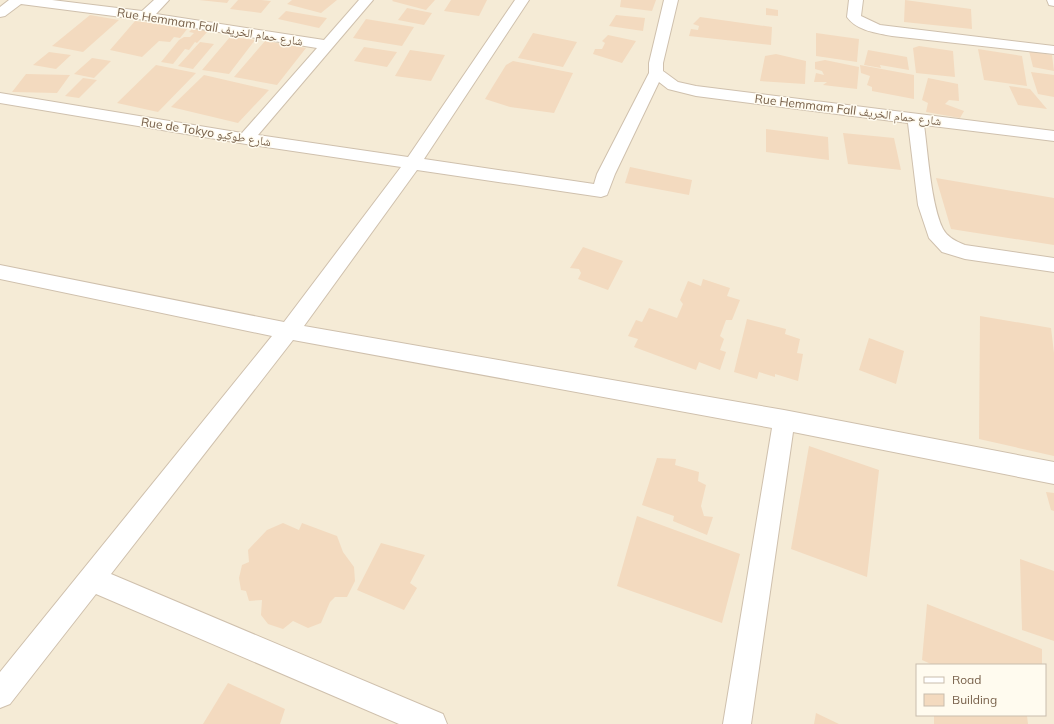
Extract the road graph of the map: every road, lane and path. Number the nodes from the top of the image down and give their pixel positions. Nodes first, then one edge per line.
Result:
1 (19, 0) edge
2 (162, 0) edge
3 (366, 0) edge
4 (522, 0) edge
5 (671, 0) edge
6 (856, 0) edge
7 (0, 13) edge
8 (145, 16) junction
9 (328, 45) junction
10 (1054, 50) edge
11 (656, 68) junction
12 (0, 98) edge
13 (915, 118) junction
14 (1054, 136) edge
15 (246, 139) junction
16 (412, 164) junction
17 (1054, 265) edge
18 (0, 272) edge
19 (289, 330) junction
20 (784, 420) junction
21 (1054, 473) edge
22 (92, 579) junction
23 (0, 694) edge
24 (433, 724) edge
25 (737, 724) edge

1 - 7 street
1 - 8 street, Rue Hemmam Fall شارع حمام الخريف
2 - 8 street
3 - 9 street
4 - 16 street
5 - 11 street
6 - 10 street
8 - 9 street, Rue Hemmam Fall شارع حمام الخريف
9 - 15 street
11 - 13 street, Rue Hemmam Fall شارع حمام الخريف
11 - 16 street, Rue de Tokyo شارع طوكيو
12 - 15 street, Rue de Tokyo شارع طوكيو
13 - 14 street, Rue Hemmam Fall شارع حمام الخريف
13 - 17 street
15 - 16 street, Rue de Tokyo شارع طوكيو
16 - 19 street
18 - 19 street
19 - 20 street
19 - 22 street
20 - 21 street
20 - 25 street
22 - 23 street
22 - 24 street

